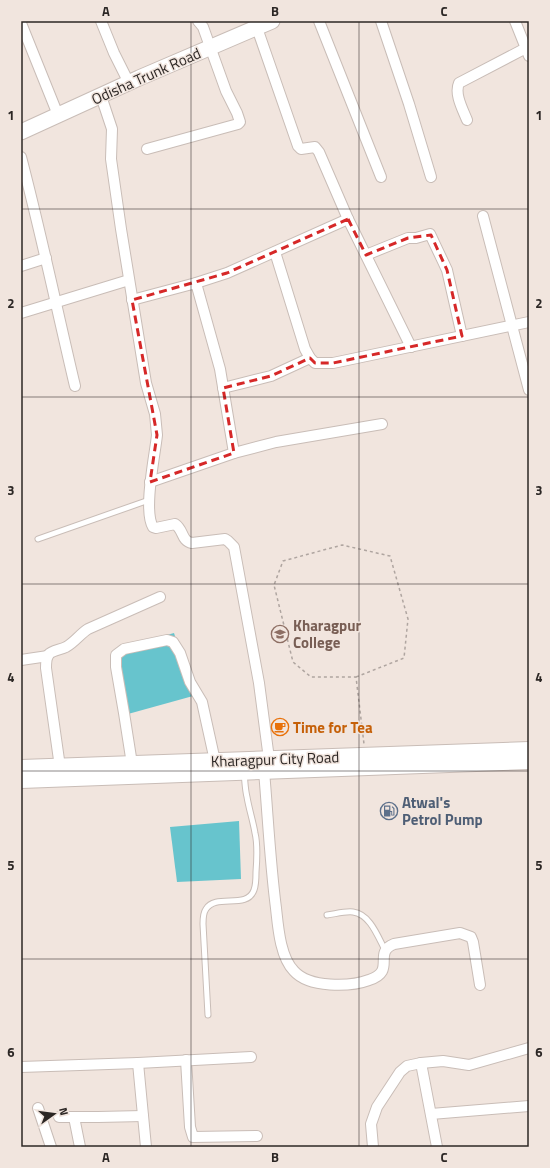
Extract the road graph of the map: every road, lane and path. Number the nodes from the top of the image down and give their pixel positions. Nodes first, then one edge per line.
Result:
1 (101, 21) edge
2 (198, 21) edge
3 (272, 21) edge
4 (320, 21) edge
5 (381, 21) edge
6 (515, 21) edge
7 (22, 28) edge
8 (257, 28) junction
9 (210, 48) junction
10 (528, 52) edge
11 (129, 83) junction
12 (101, 96) junction
13 (58, 115) junction
14 (468, 120) dead end
15 (21, 132) edge
16 (147, 149) dead end
17 (21, 157) edge
18 (381, 177) dead end
19 (431, 177) dead end
20 (483, 216) dead end
21 (348, 219) junction
22 (275, 252) junction
23 (366, 255) junction
24 (46, 258) junction
25 (21, 266) edge
26 (129, 280) junction
27 (196, 282) junction
28 (132, 300) junction
29 (55, 302) junction
30 (21, 313) edge
31 (529, 322) edge
32 (512, 326) junction
33 (462, 336) junction
34 (411, 347) junction
35 (310, 358) junction
36 (75, 386) dead end
37 (223, 388) junction
38 (529, 390) edge
39 (382, 424) dead end
40 (234, 453) junction
41 (150, 482) junction
42 (150, 500) junction
43 (38, 539) dead end
44 (160, 597) dead end
45 (48, 656) junction
46 (21, 660) edge
47 (356, 677) junction
48 (529, 750) edge
49 (365, 756) junction
50 (215, 761) junction
51 (529, 761) edge
52 (132, 764) junction
53 (267, 765) junction
54 (60, 767) junction
55 (21, 768) edge
56 (244, 772) junction
57 (21, 780) edge
58 (327, 915) dead end
59 (385, 950) junction
60 (480, 985) dead end
61 (208, 1015) dead end
62 (529, 1048) edge
63 (251, 1057) dead end
64 (186, 1060) junction
65 (138, 1063) junction
66 (421, 1063) junction
67 (21, 1067) edge
68 (529, 1106) edge
69 (38, 1108) dead end
70 (431, 1114) junction
71 (143, 1116) junction
72 (59, 1117) dead end
73 (74, 1117) junction
74 (257, 1136) dead end
75 (50, 1147) edge
76 (80, 1147) edge
77 (146, 1147) edge
78 (373, 1147) edge
79 (437, 1147) edge

1 - 11 street
2 - 9 street
3 - 8 main road, Odisha Trunk Road
4 - 18 street
5 - 19 street
6 - 10 street
7 - 13 street
8 - 9 main road, Odisha Trunk Road
8 - 21 street
9 - 11 main road, Odisha Trunk Road
9 - 16 street
10 - 14 street
11 - 12 main road, Odisha Trunk Road
12 - 13 main road, Odisha Trunk Road
12 - 26 street
13 - 15 main road, Odisha Trunk Road
17 - 24 street
20 - 32 street
21 - 22 street
21 - 23 street
22 - 27 street
22 - 35 street
23 - 33 street
23 - 34 street
24 - 25 street
24 - 29 street
26 - 28 street
26 - 29 street
27 - 28 street
27 - 37 street
28 - 41 street
29 - 30 street
29 - 36 street
31 - 32 street
32 - 33 street
32 - 38 street
33 - 34 street
34 - 35 street
35 - 37 street
37 - 40 street
39 - 40 street
40 - 41 street
41 - 42 street
42 - 43 lane
42 - 53 street
44 - 45 street
45 - 46 street
45 - 54 street
47 - 47 path
47 - 49 path
48 - 49 main road, Kharagpur City Road
49 - 53 main road, Kharagpur City Road
50 - 52 main road, Kharagpur City Road
50 - 52 street
50 - 53 main road, Kharagpur City Road
51 - 53 main road
52 - 54 main road, Kharagpur City Road
53 - 56 main road
53 - 59 street
54 - 55 main road, Kharagpur City Road
56 - 57 main road
56 - 61 lane
58 - 59 lane
59 - 60 street
62 - 66 street
63 - 64 street
64 - 65 street
64 - 74 street
65 - 67 street
65 - 71 street
66 - 70 street
66 - 78 street
68 - 70 street
69 - 75 street
70 - 79 street
71 - 73 street
71 - 77 street
72 - 73 street
73 - 76 street

